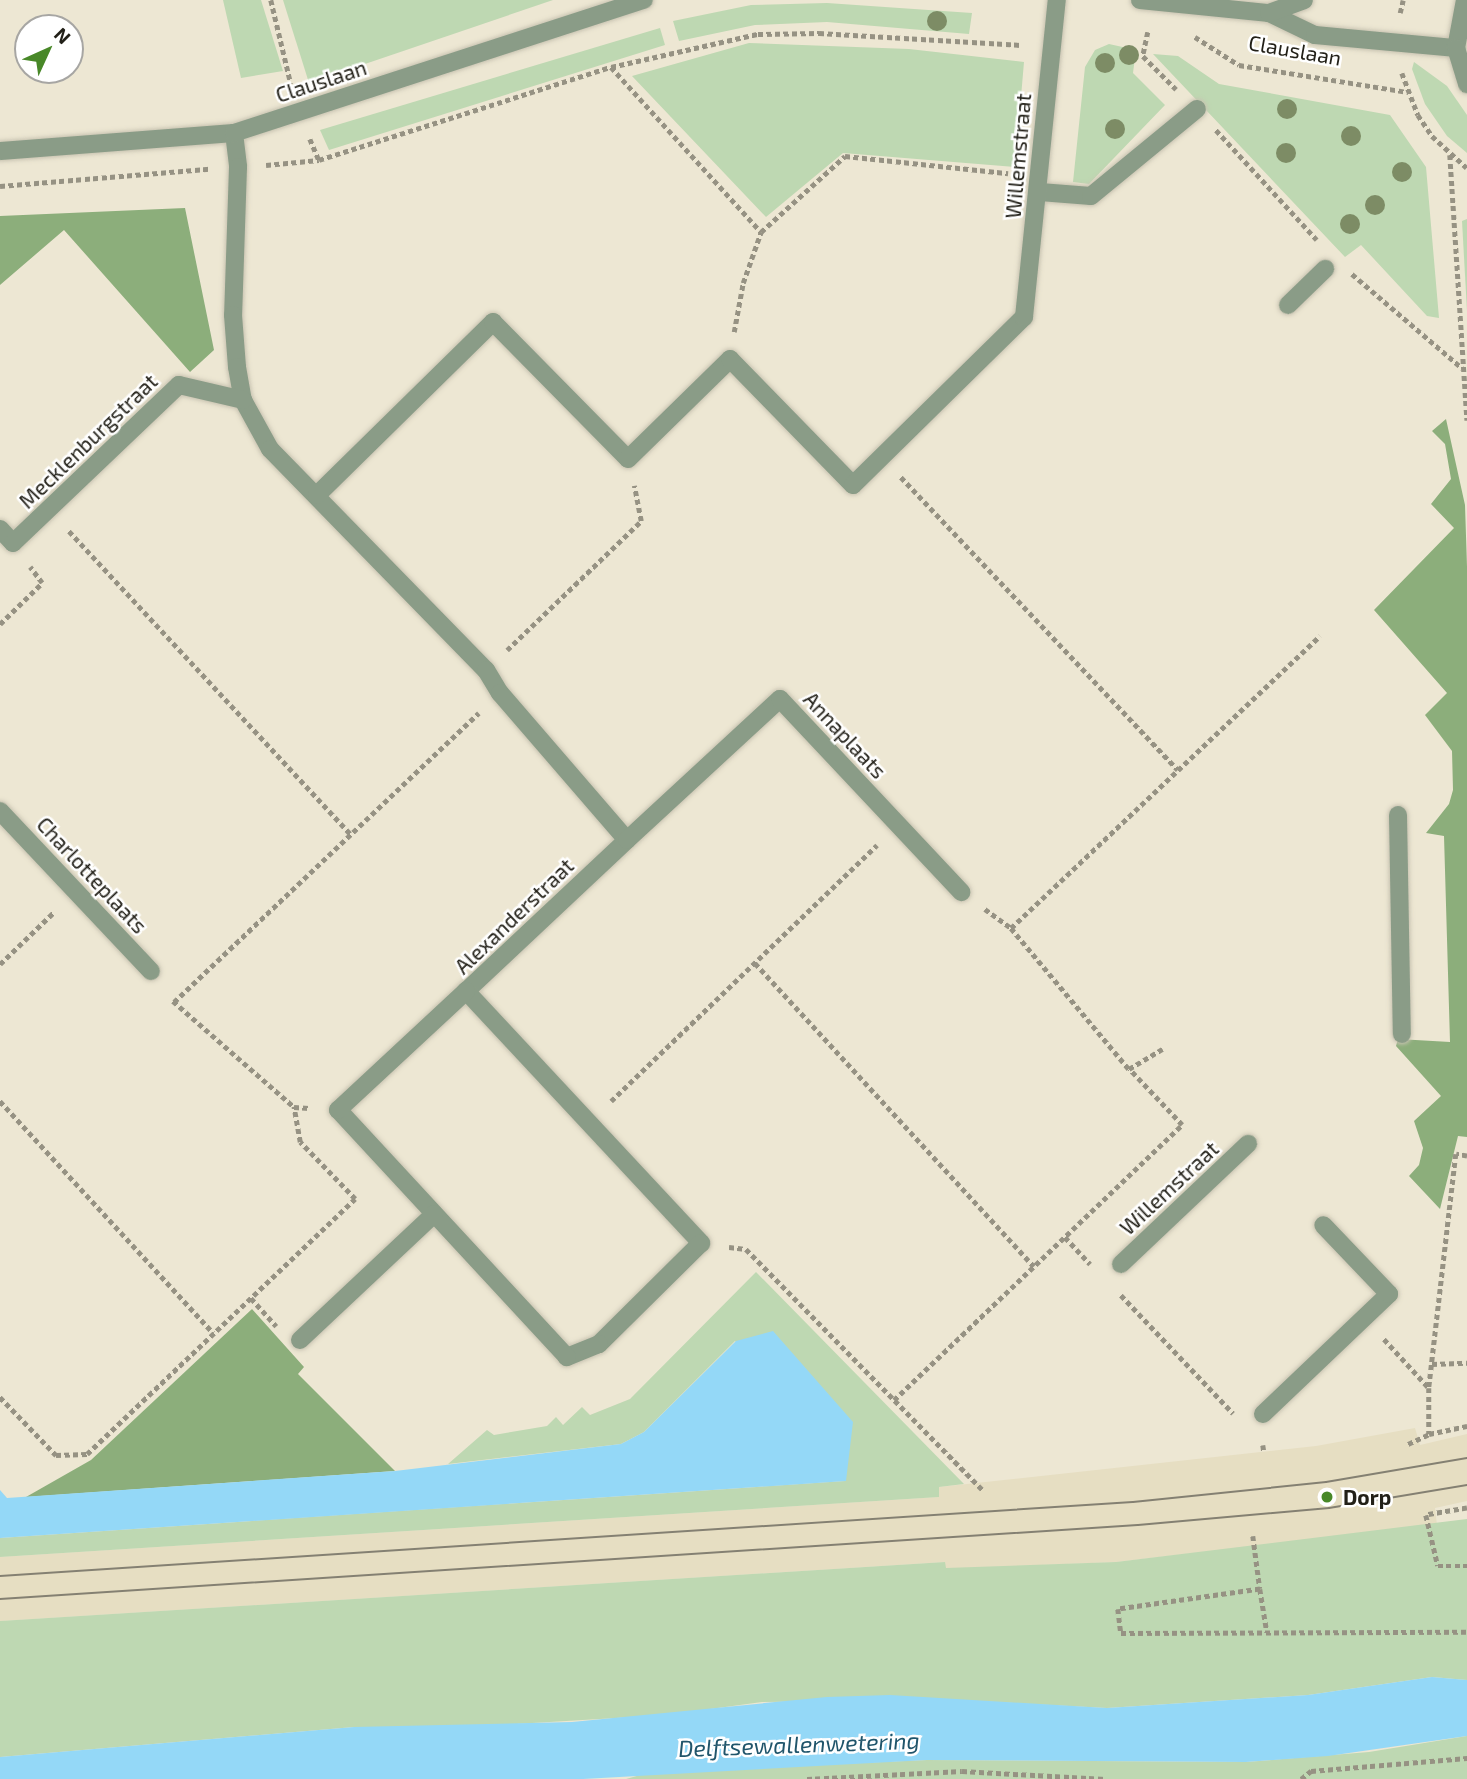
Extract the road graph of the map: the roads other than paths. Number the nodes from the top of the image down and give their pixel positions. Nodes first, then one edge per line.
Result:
1 (644, 0) edge
2 (1057, 0) edge
3 (1304, 0) edge
4 (1465, 0) edge
5 (1147, 1) edge
6 (1269, 13) junction
7 (1456, 48) junction
8 (1467, 84) edge
9 (1197, 109) road end
10 (234, 133) junction
11 (0, 151) edge
12 (1039, 184) junction
13 (1325, 269) road end
14 (1288, 305) dead end
15 (243, 400) junction
16 (317, 495) junction
17 (0, 529) edge
18 (0, 811) edge
19 (1398, 814) dead end
20 (628, 840) junction
21 (961, 892) road end
22 (151, 971) road end
23 (466, 991) junction
24 (1402, 1034) dead end
25 (1248, 1144) dead end
26 (434, 1214) junction
27 (1323, 1225) dead end
28 (1121, 1264) dead end
29 (300, 1340) dead end
30 (1263, 1414) road end

1 - 10 street, Clauslaan
2 - 12 street, Willemstraat
3 - 6 street, Clauslaan
4 - 7 street
5 - 6 street, Clauslaan
6 - 7 street, Clauslaan
7 - 8 street
9 - 12 street
10 - 11 street, Clauslaan
10 - 15 street
12 - 16 street, Willemstraat
13 - 14 street
15 - 16 street
15 - 17 street, Mecklenburgstraat
16 - 20 street
18 - 22 street, Charlotteplaats
19 - 24 street
20 - 21 street, Annaplaats
20 - 23 street, Alexanderstraat
23 - 26 street
23 - 26 street, Alexanderstraat
25 - 28 street, Willemstraat
26 - 29 street
27 - 30 street

